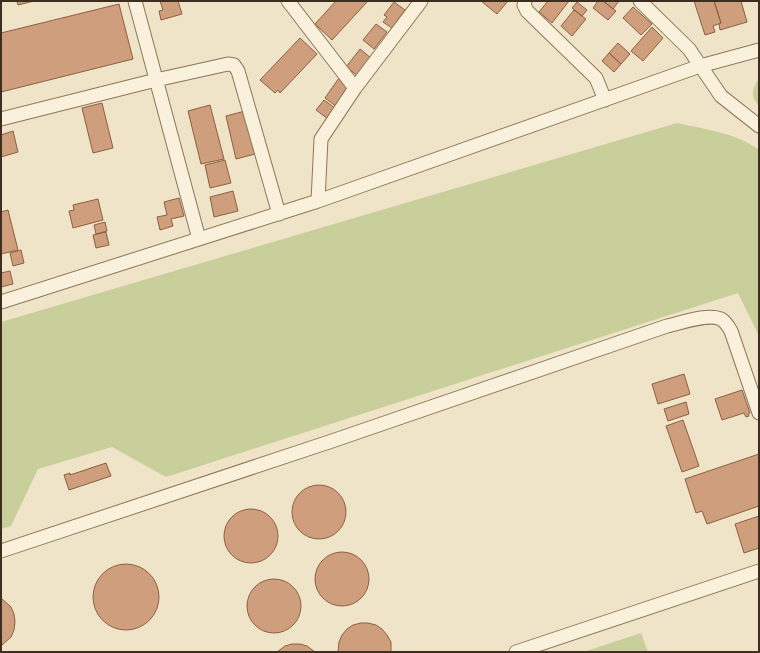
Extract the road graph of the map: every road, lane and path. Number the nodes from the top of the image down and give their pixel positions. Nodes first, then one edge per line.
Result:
1 (135, 1) edge
2 (288, 1) edge
3 (420, 1) edge
4 (525, 1) edge
5 (640, 1) edge
6 (759, 50) edge
7 (700, 66) junction
8 (156, 80) junction
9 (355, 88) junction
10 (605, 100) junction
11 (1, 119) edge
12 (759, 126) edge
13 (318, 201) junction
14 (280, 214) junction
15 (200, 239) junction
16 (1, 302) edge
17 (759, 413) edge
18 (1, 551) edge
19 (759, 571) edge
20 (516, 652) edge

1 - 8 street
2 - 9 street
3 - 9 street
4 - 10 street
5 - 7 street
6 - 7 street
7 - 10 street
7 - 12 street
8 - 11 street
8 - 14 street
8 - 15 street
9 - 13 street
10 - 13 street
13 - 14 street
14 - 15 street
15 - 16 street
17 - 18 street
19 - 20 street

